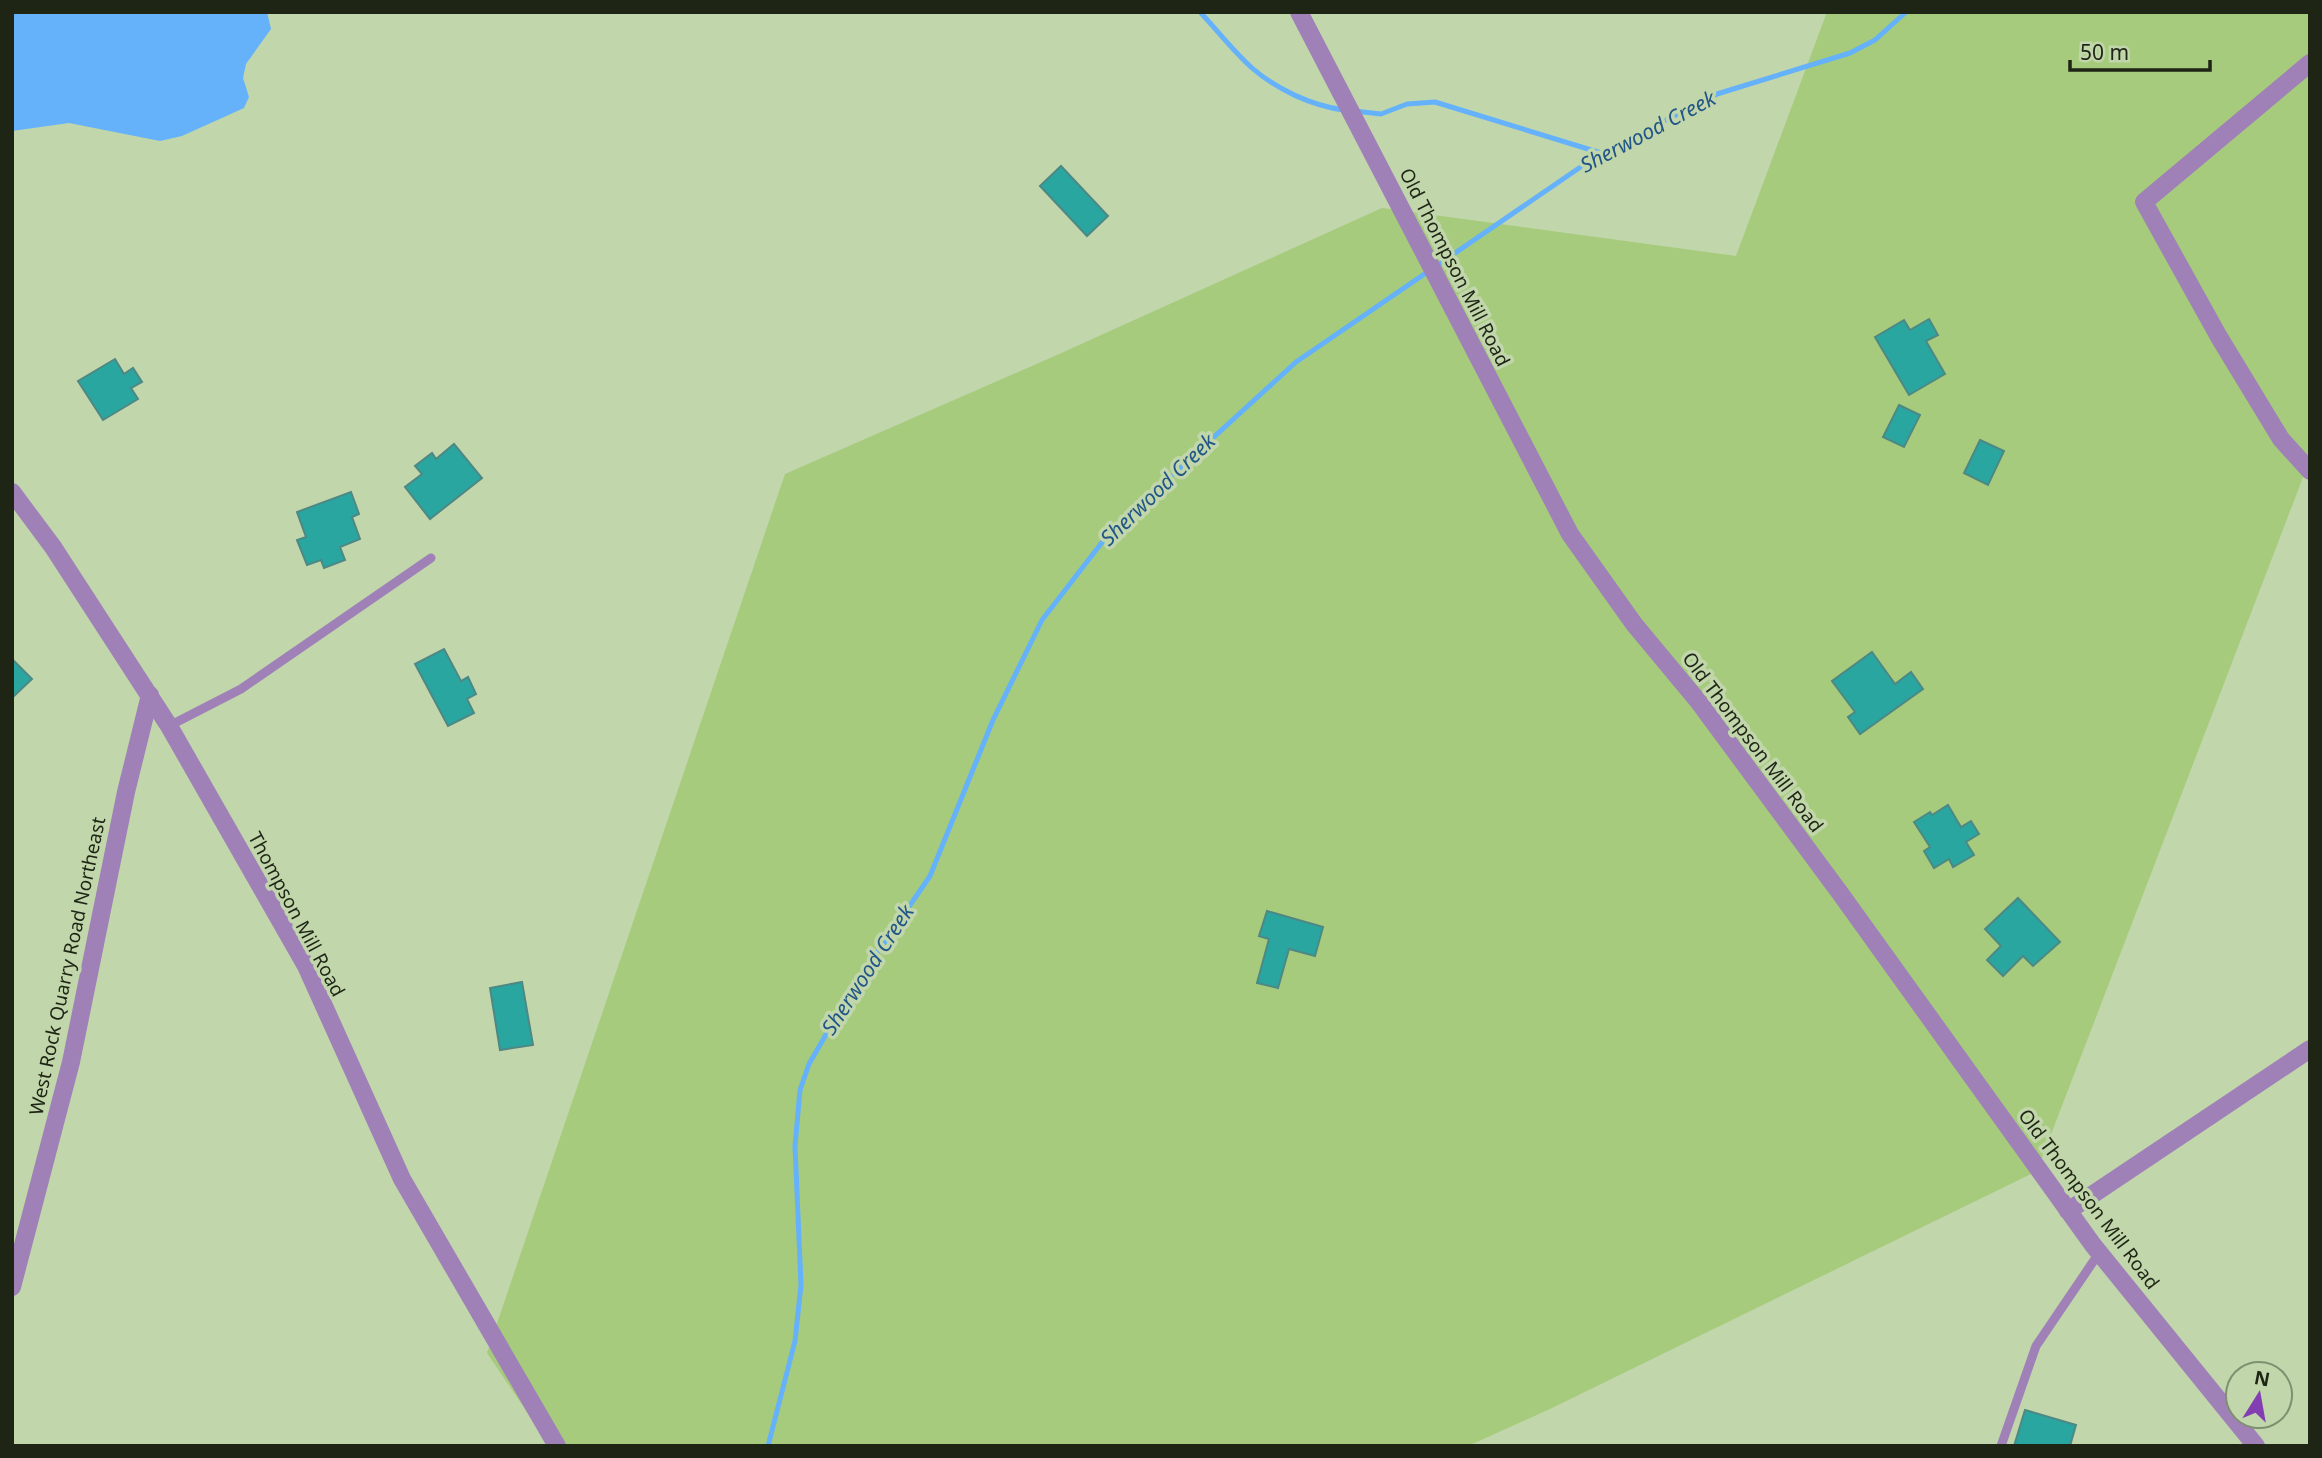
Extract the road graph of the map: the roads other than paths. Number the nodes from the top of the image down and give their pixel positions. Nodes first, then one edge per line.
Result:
1 (1299, 12) edge
2 (2310, 63) edge
3 (2310, 471) edge
4 (12, 492) edge
5 (431, 558) dead end
6 (150, 695) junction
7 (169, 726) junction
8 (2310, 1049) edge
9 (2068, 1211) junction
10 (2099, 1253) junction
11 (12, 1287) edge
12 (558, 1446) edge
13 (2001, 1446) edge
14 (2256, 1446) edge

1 - 9 street, Old Thompson Mill Road
2 - 3 street
4 - 6 street, Thompson Mill Road
5 - 7 lane
6 - 7 street, Thompson Mill Road
6 - 11 street, West Rock Quarry Road Northeast
7 - 12 street, Thompson Mill Road
8 - 9 street
9 - 10 street, Old Thompson Mill Road
10 - 13 lane
10 - 14 street, Old Thompson Mill Road

